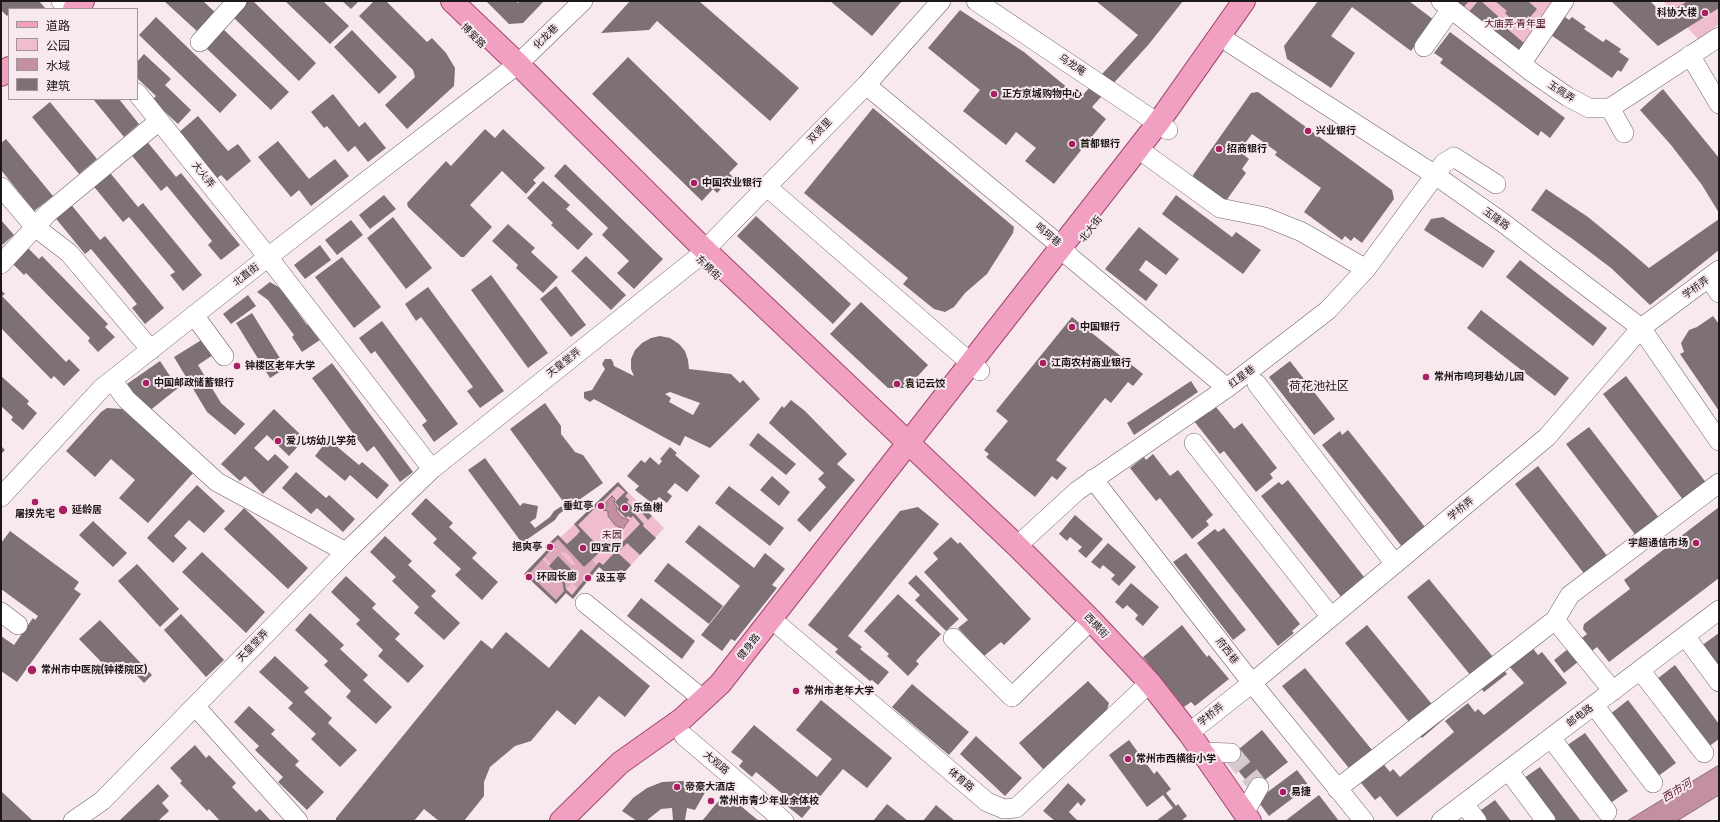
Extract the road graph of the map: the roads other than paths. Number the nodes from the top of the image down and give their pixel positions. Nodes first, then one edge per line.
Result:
1 (83, 1) edge
2 (237, 1) edge
3 (437, 1) edge
4 (452, 1) edge
5 (583, 1) edge
6 (941, 1) edge
7 (976, 1) edge
8 (1244, 1) edge
9 (1259, 1) edge
10 (1564, 1) edge
11 (1446, 5) edge
12 (75, 8) edge
13 (1719, 37) edge
14 (200, 42) dead end
15 (1230, 43) junction
16 (1424, 47) dead end
17 (1690, 55) junction
18 (1521, 64) junction
19 (514, 68) junction
20 (866, 84) junction
21 (138, 94) edge
22 (1719, 104) edge
23 (1610, 108) junction
24 (159, 121) junction
25 (1163, 127) junction
26 (1624, 133) dead end
27 (1148, 156) junction
28 (1436, 175) junction
29 (1496, 184) dead end
30 (766, 186) junction
31 (1, 187) edge
32 (35, 227) junction
33 (1066, 252) junction
34 (701, 254) junction
35 (268, 257) junction
36 (1, 264) edge
37 (1366, 269) junction
38 (1714, 274) edge
39 (1719, 294) edge
40 (194, 315) junction
41 (1641, 328) junction
42 (151, 350) junction
43 (224, 356) dead end
44 (975, 367) junction
45 (112, 380) junction
46 (1257, 384) dead end
47 (1228, 388) junction
48 (1719, 442) edge
49 (1194, 443) dead end
50 (909, 452) junction
51 (432, 469) junction
52 (1093, 479) junction
53 (1719, 483) edge
54 (1, 497) edge
55 (1017, 546) junction
56 (346, 552) junction
57 (1395, 564) junction
58 (585, 603) dead end
59 (1719, 610) edge
60 (1, 612) edge
61 (1331, 617) junction
62 (1554, 620) junction
63 (18, 625) dead end
64 (1084, 627) junction
65 (781, 628) junction
66 (1685, 636) junction
67 (953, 638) dead end
68 (1640, 670) junction
69 (1719, 682) edge
70 (1252, 683) junction
71 (1142, 690) junction
72 (1612, 691) junction
73 (704, 700) junction
74 (1594, 705) junction
75 (195, 706) junction
76 (1189, 733) junction
77 (684, 736) junction
78 (1551, 738) junction
79 (1202, 752) junction
80 (1231, 753) dead end
81 (1704, 753) dead end
82 (1508, 770) junction
83 (1653, 783) dead end
84 (1259, 787) dead end
85 (1337, 789) junction
86 (1464, 804) junction
87 (1607, 812) dead end
88 (1243, 818) edge
89 (73, 821) edge
90 (298, 821) edge
91 (561, 821) edge
92 (581, 821) edge
93 (784, 821) edge
94 (1364, 821) edge
95 (1441, 821) edge
96 (1477, 821) edge
97 (1546, 821) edge

1 - 12 main road
2 - 14 street
3 - 19 main road, 博爱路
4 - 19 main road, 博爱路
5 - 19 street, 化龙巷
6 - 20 street, 双贤里
7 - 25 street, 乌龙庵
8 - 25 main road, 北大街
9 - 15 main road, 北大街
10 - 18 street
11 - 16 street
11 - 18 street, 玉佩弄
13 - 17 street
15 - 25 main road, 北大街
15 - 28 street, 玉隆路
17 - 22 street
17 - 23 street
18 - 23 street, 玉佩弄
19 - 34 main road, 东横街
19 - 35 street, 北直街
20 - 30 street, 双贤里
20 - 33 street, 鸣珂巷
21 - 24 street, 大火弄
23 - 26 street
24 - 32 street
24 - 35 street, 大火弄
25 - 27 main road, 北大街
25 - 33 main road, 北大街
27 - 33 main road, 北大街
27 - 37 street
28 - 29 street, 红星巷
28 - 37 street, 红星巷
28 - 41 street, 玉隆路
30 - 34 street, 双贤里
30 - 44 street
31 - 32 street
32 - 36 street
32 - 42 street
33 - 44 main road, 北大街
33 - 47 street, 鸣珂巷
34 - 50 main road, 东横街
34 - 51 street, 天皇堂弄
35 - 40 street, 北直街
35 - 51 street
37 - 47 street, 红星巷
38 - 39 street
38 - 41 street, 学桥弄
40 - 42 street, 北直街
40 - 43 street
41 - 48 street, 玉隆路
41 - 57 street, 学桥弄
42 - 45 street, 北直街
44 - 50 main road, 北大街
45 - 54 street, 北直街
45 - 56 street
46 - 57 street
47 - 52 street, 红星巷
49 - 61 street
50 - 55 main road, 西横街
50 - 64 main road, 西横街
50 - 65 main road, 健身路
50 - 73 main road, 健身路
51 - 56 street, 天皇堂弄
52 - 55 street, 红星巷
52 - 70 street, 府西巷
53 - 62 street
55 - 76 main road, 西横街
56 - 75 street, 天皇堂弄
57 - 61 street, 学桥弄
58 - 73 street
59 - 66 street, 邮电路
60 - 63 street
61 - 70 street, 学桥弄
62 - 72 street
62 - 85 street
64 - 67 street
64 - 71 main road, 西横街
65 - 71 street, 体育路
65 - 77 main road, 健身路
66 - 68 street, 邮电路
66 - 69 street
68 - 72 street, 邮电路
68 - 81 street
70 - 76 street, 学桥弄
70 - 85 street, 府西巷
71 - 88 main road, 西横街
72 - 74 street, 邮电路
73 - 91 main road, 健身路
74 - 78 street, 邮电路
74 - 83 street
75 - 89 street, 天皇堂弄
75 - 90 street
76 - 79 main road, 西横街
77 - 92 main road, 健身路
77 - 93 street, 大观路
78 - 82 street, 邮电路
78 - 87 street
79 - 80 street
79 - 88 main road, 西横街
82 - 86 street, 邮电路
82 - 97 street
84 - 88 street
85 - 94 street, 府西巷
86 - 95 street, 邮电路
86 - 96 street

